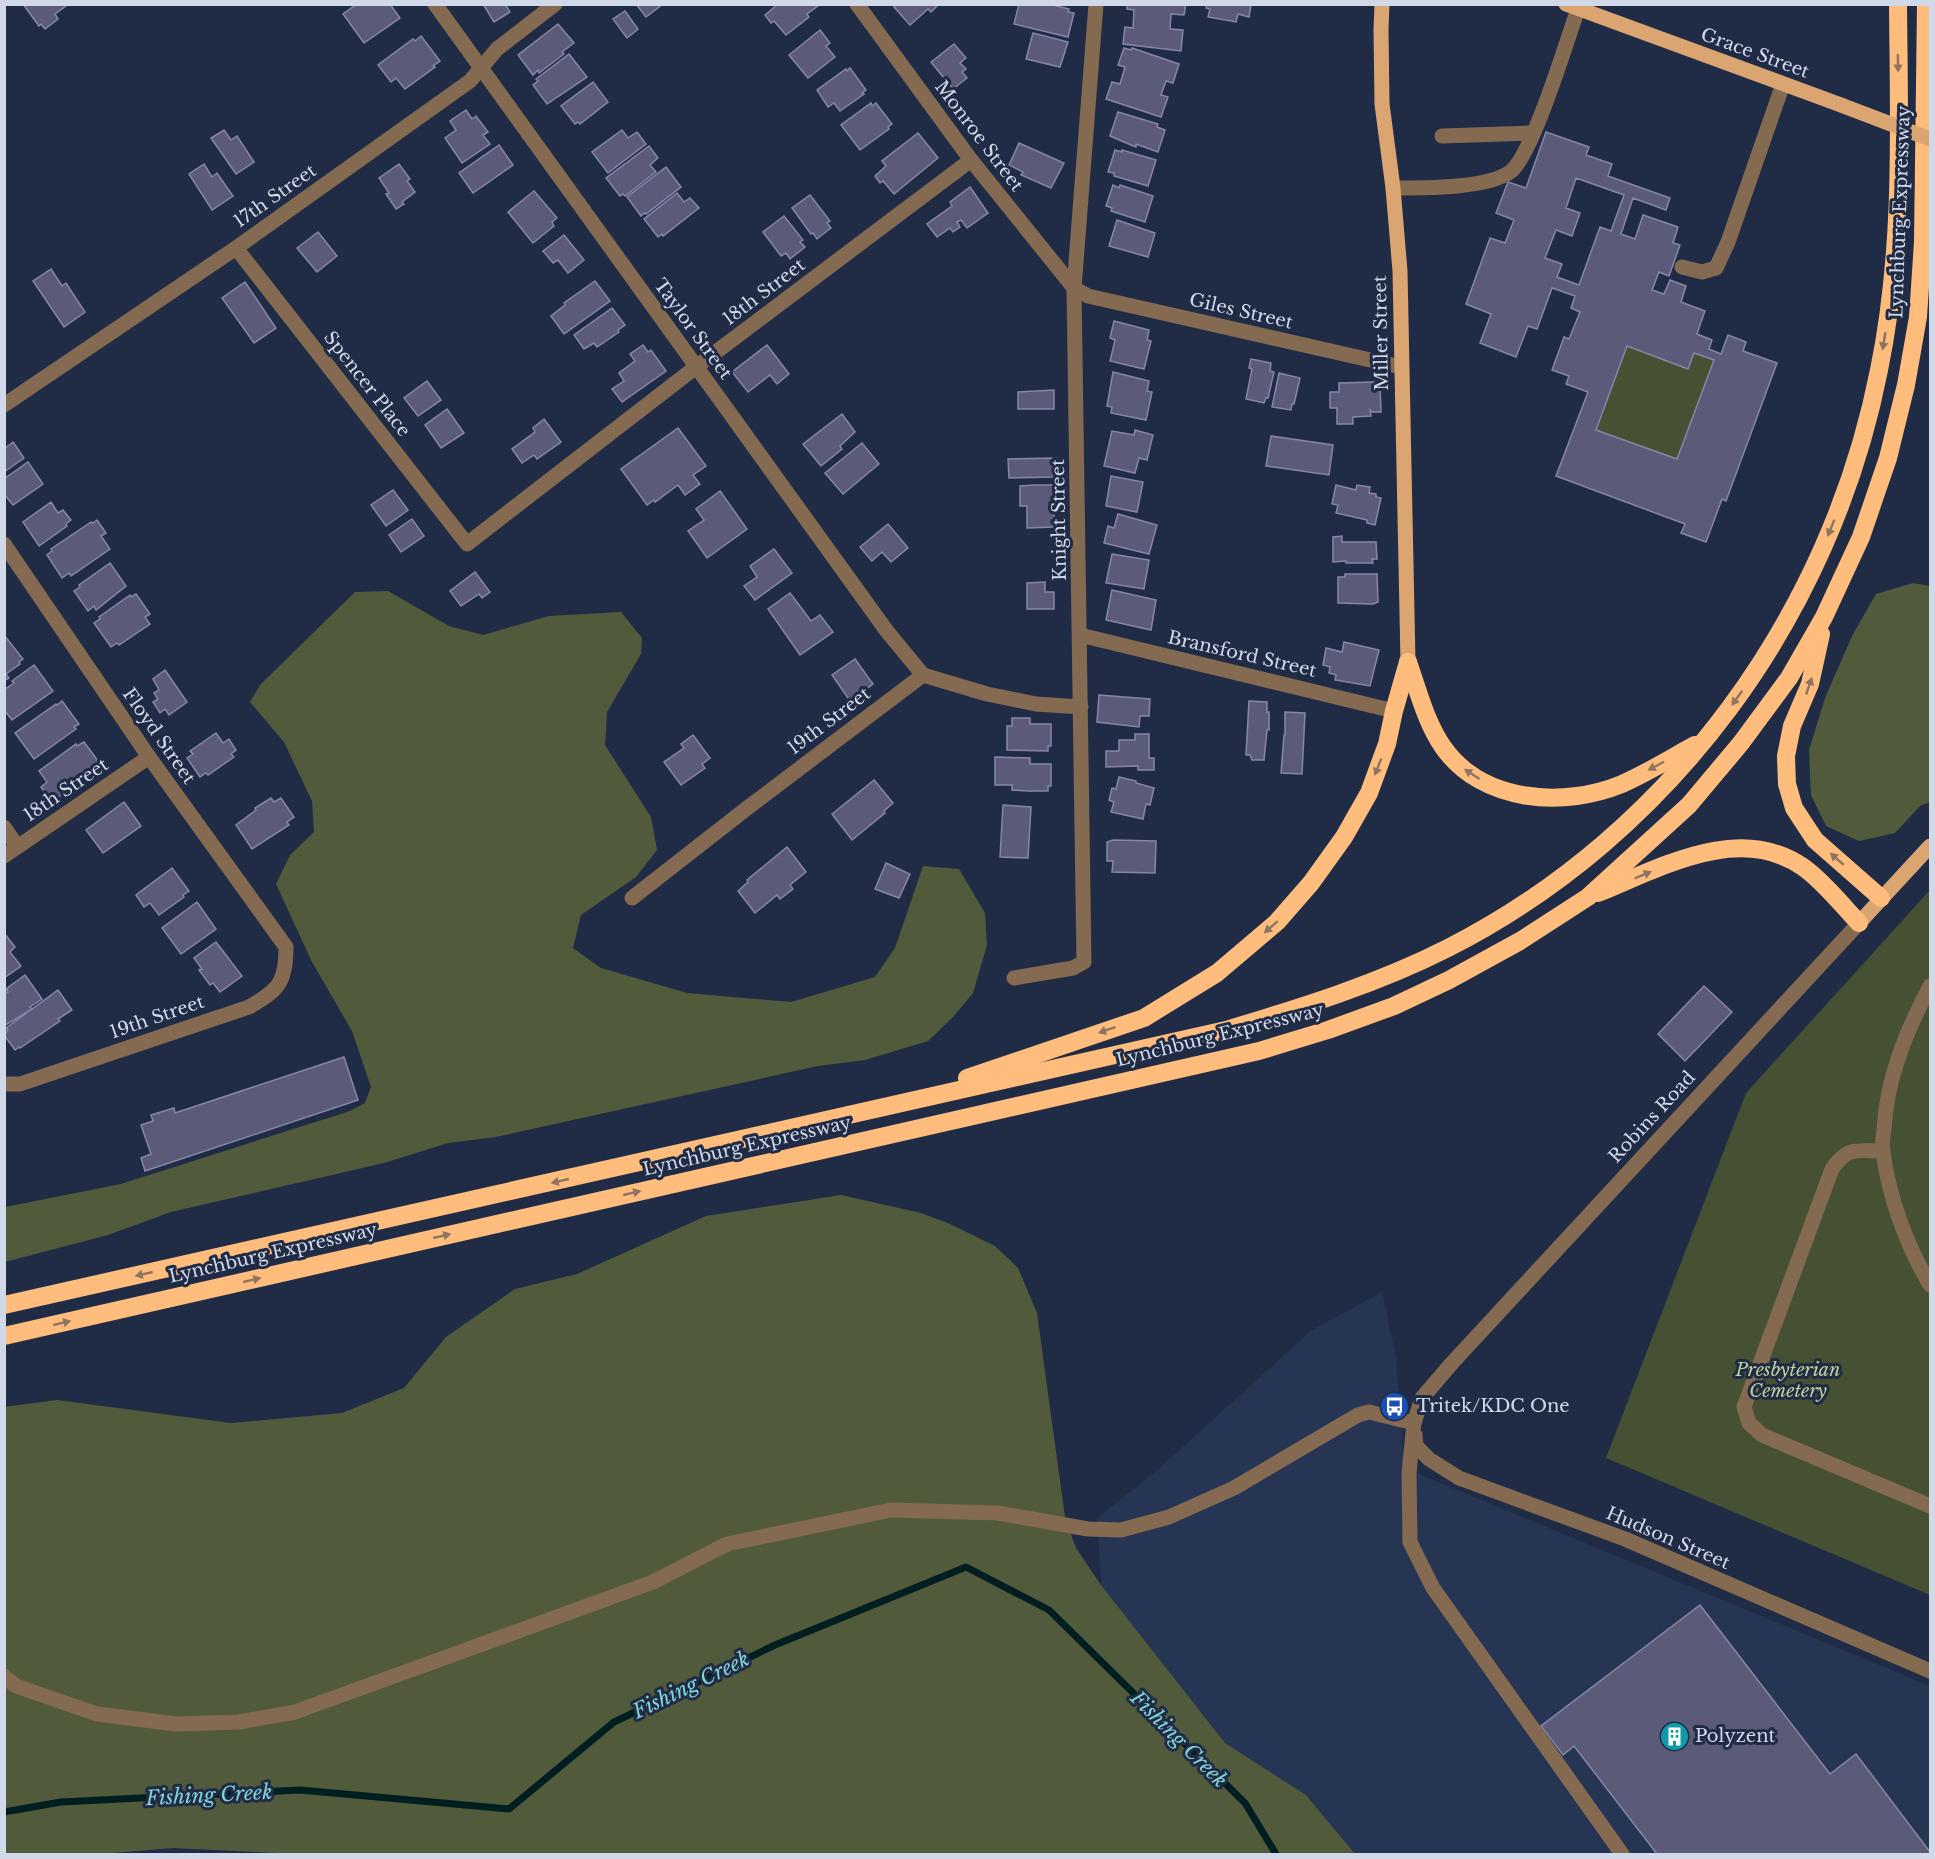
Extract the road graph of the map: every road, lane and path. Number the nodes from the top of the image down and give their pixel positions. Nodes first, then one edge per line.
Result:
1 (435, 4) edge
2 (555, 4) edge
3 (857, 4) edge
4 (1096, 4) edge
5 (1382, 4) edge
6 (1898, 4) edge
7 (1926, 4) edge
8 (1572, 7) edge
9 (481, 69) junction
10 (1783, 84) junction
11 (1533, 133) junction
12 (1442, 136) dead end
13 (1930, 139) edge
14 (972, 160) junction
15 (1393, 188) junction
16 (236, 248) junction
17 (1682, 267) dead end
18 (1074, 288) junction
19 (696, 367) junction
20 (1401, 368) junction
21 (4, 405) edge
22 (4, 544) edge
23 (467, 544) joint
24 (1824, 616) junction
25 (1080, 635) junction
26 (1408, 662) junction
27 (923, 675) junction
28 (1081, 707) junction
29 (1394, 711) junction
30 (1707, 739) junction
31 (149, 757) junction
32 (4, 827) edge
33 (17, 846) junction
34 (1930, 846) edge
35 (4, 856) edge
36 (1588, 897) junction
37 (632, 898) dead end
38 (1881, 898) junction
39 (1859, 922) junction
40 (286, 947) joint
41 (1014, 978) dead end
42 (1930, 986) edge
43 (4, 1084) edge
44 (877, 1109) junction
45 (1882, 1150) junction
46 (1930, 1286) edge
47 (4, 1305) edge
48 (4, 1336) edge
49 (1414, 1423) junction
50 (1930, 1506) edge
51 (1930, 1671) edge
52 (4, 1677) edge
53 (1622, 1854) edge

1 - 9 street, Taylor Street
2 - 9 street, 17th Street
3 - 14 street, Monroe Street
4 - 18 street, Knight Street
5 - 15 main road, Miller Street
6 -> 30 highway, Lynchburg Expressway
7 - 24 highway, Lynchburg Expressway
8 - 10 main road, Grace Street
8 - 11 street
9 - 16 street, 17th Street
9 - 19 street, Taylor Street
10 - 13 main road, Grace Street, bridge
10 - 17 street
11 - 12 street
11 - 15 street
14 - 18 street, Monroe Street
14 - 19 street, 18th Street
15 - 20 main road, Miller Street
16 - 21 street, 17th Street
16 - 23 street, Spencer Place
18 - 20 street, Giles Street
18 - 25 street, Knight Street
19 - 23 street, 18th Street
19 - 27 street, Taylor Street
20 - 26 main road, Miller Street
22 - 31 street, Floyd Street
24 - 36 highway, Lynchburg Expressway
38 -> 24 highway
25 - 28 street, Knight Street
25 - 29 street, Bransford Street
26 - 29 highway
30 -> 26 highway
27 - 28 street
27 - 37 street, 19th Street
28 - 41 street, Knight Street
29 -> 44 highway
30 - 44 highway, Lynchburg Expressway
31 - 33 street, 18th Street
31 - 40 street, Floyd Street
32 - 33 street
33 - 35 street, 18th Street
34 - 38 main road, Robins Road
36 -> 39 highway
48 -> 36 highway, Lynchburg Expressway
38 - 39 main road, Robins Road
39 - 49 street, Robins Road
40 - 43 street, 19th Street
42 - 45 street
44 -> 47 highway, Lynchburg Expressway
45 - 46 street
45 - 50 street
49 - 51 street, Hudson Street
49 - 52 street
49 - 53 street, Robins Road

